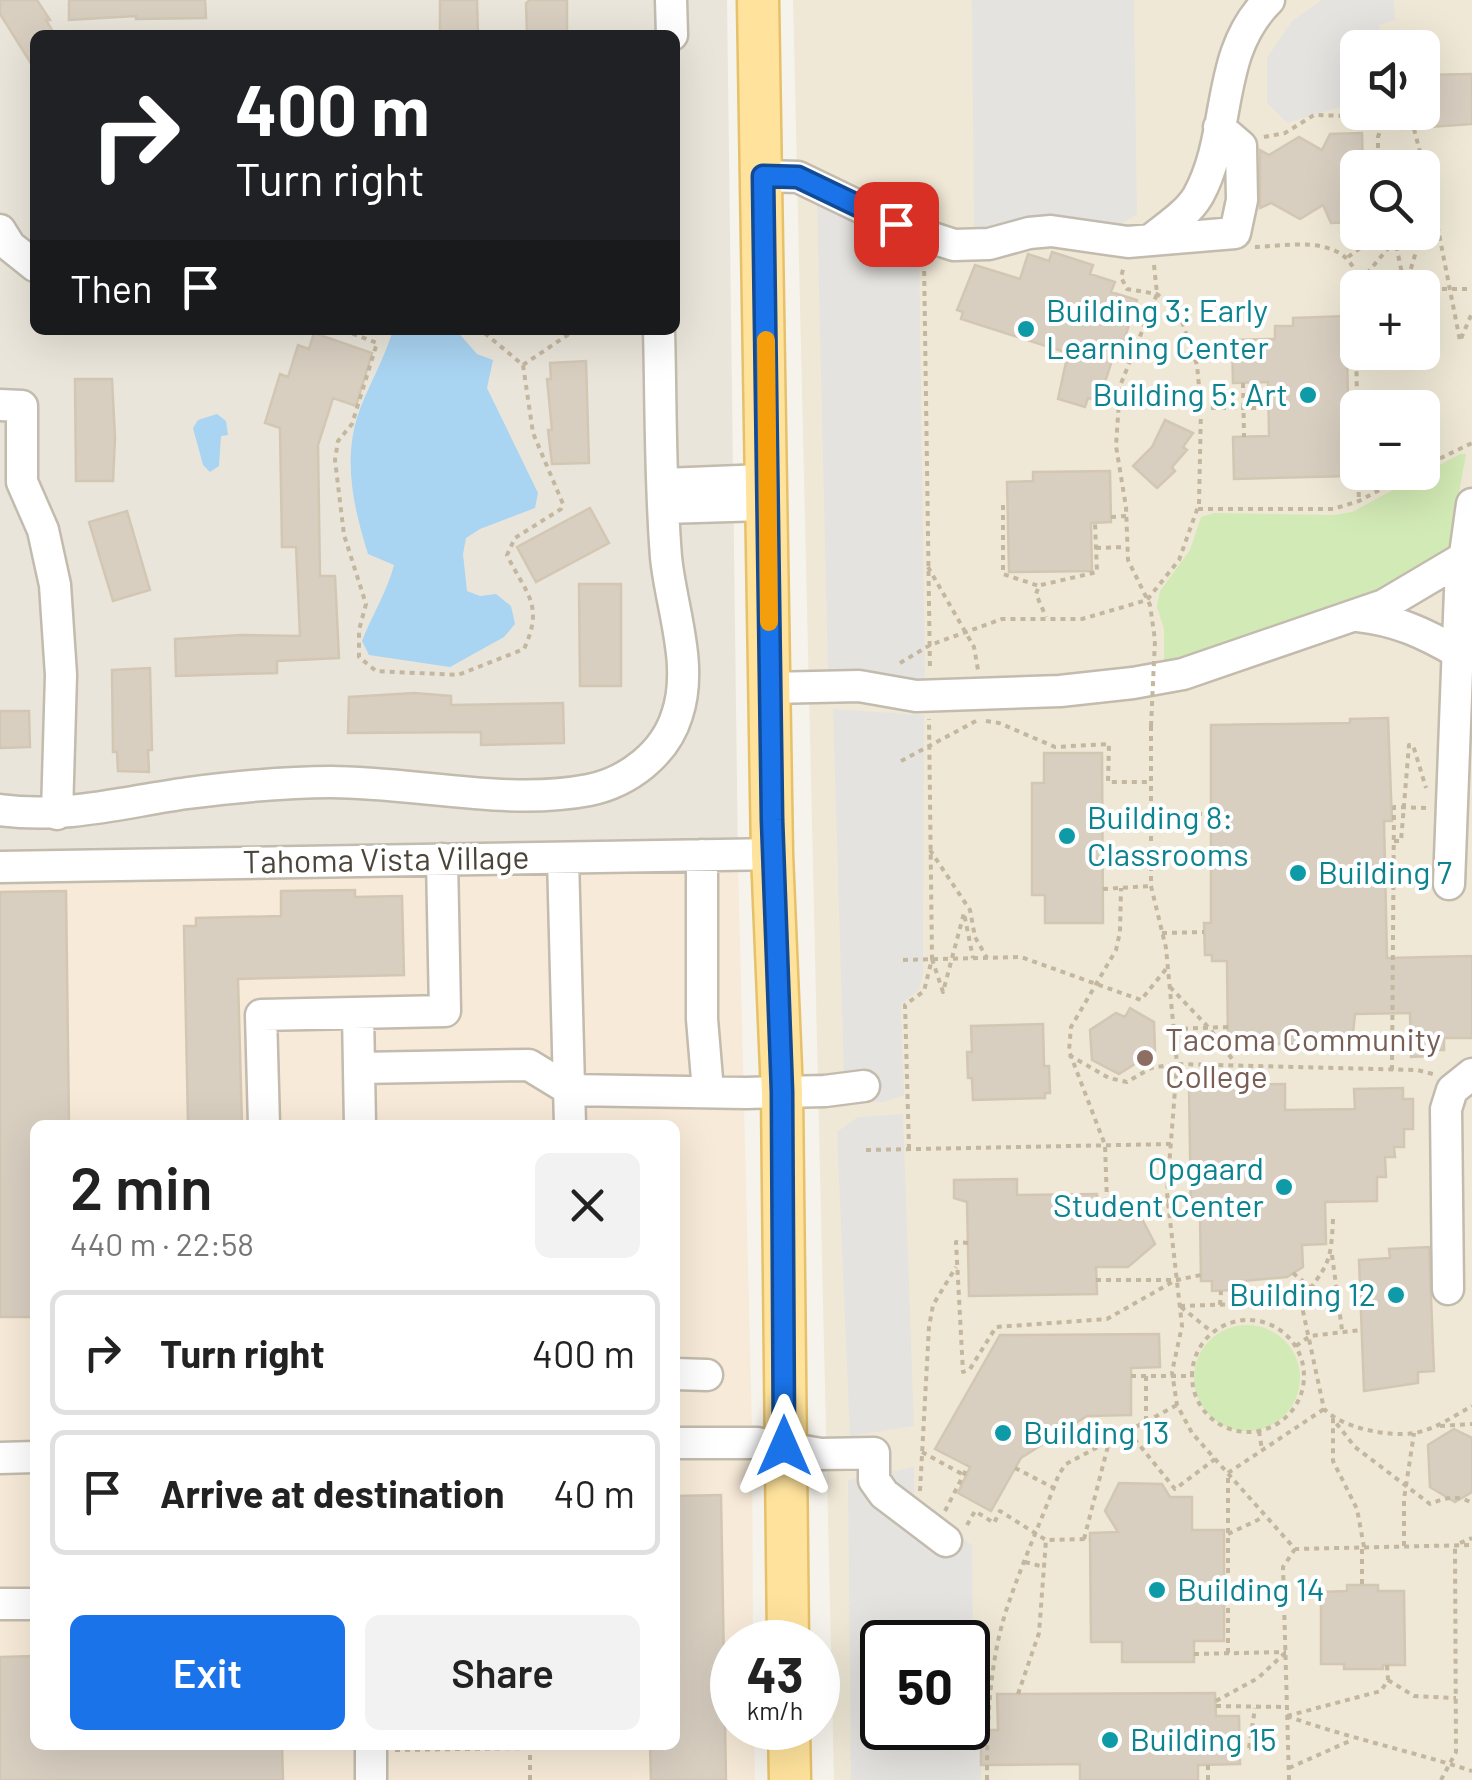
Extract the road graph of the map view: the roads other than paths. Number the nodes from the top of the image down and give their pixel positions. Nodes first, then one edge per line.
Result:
1 (671, 0) edge
2 (758, 0) edge
3 (1251, 7) edge
4 (672, 30) edge
5 (1229, 135) junction
6 (763, 176) junction
7 (0, 230) edge
8 (1143, 250) junction
9 (30, 262) edge
10 (660, 335) edge
11 (0, 405) edge
12 (11, 482) edge
13 (767, 493) junction
14 (679, 495) junction
15 (1472, 504) edge
16 (1465, 558) junction
17 (1355, 616) junction
18 (1457, 652) junction
19 (769, 688) junction
20 (0, 810) edge
21 (57, 814) junction
22 (1452, 826) edge
23 (772, 854) junction
24 (702, 855) junction
25 (563, 858) junction
26 (442, 859) junction
27 (0, 867) edge
28 (1449, 884) dead end
29 (358, 1013) junction
30 (359, 1068) junction
31 (1467, 1077) edge
32 (864, 1086) dead end
33 (570, 1090) junction
34 (708, 1091) junction
35 (782, 1092) junction
36 (264, 1120) edge
37 (360, 1120) edge
38 (570, 1120) edge
39 (1448, 1288) dead end
40 (680, 1374) edge
41 (708, 1375) dead end
42 (680, 1444) edge
43 (784, 1446) junction
44 (0, 1458) edge
45 (30, 1458) edge
46 (952, 1530) road end
47 (0, 1604) edge
48 (30, 1604) edge
49 (788, 1620) edge
50 (371, 1750) edge
51 (789, 1750) edge
52 (371, 1780) edge
53 (790, 1780) edge

1 - 4 lane
2 - 6 main road
3 - 5 lane
5 - 8 lane
5 - 8 lane
6 - 8 lane
6 - 13 main road
7 - 9 lane
10 - 14 lane
11 - 12 lane
12 - 21 lane
13 - 14 lane
13 - 19 main road
14 - 21 lane
15 - 16 lane
16 - 17 lane
16 - 18 lane
17 - 18 lane
17 - 19 lane
18 - 22 lane
19 - 23 main road
20 - 21 lane
22 - 28 lane
23 - 24 lane, Tahoma Vista Village
23 - 35 main road
24 - 25 lane, Tahoma Vista Village
24 - 34 lane
25 - 26 lane, Tahoma Vista Village
25 - 33 lane
26 - 27 lane, Tahoma Vista Village
26 - 29 lane
29 - 30 lane
29 - 36 lane
30 - 33 lane
30 - 37 lane
31 - 39 lane
32 - 35 lane
33 - 34 lane
33 - 38 lane
34 - 35 lane
35 - 43 main road
40 - 41 lane
42 - 43 lane
43 - 46 lane
43 - 49 main road
44 - 45 lane
47 - 48 lane
50 - 52 lane
51 - 53 main road

